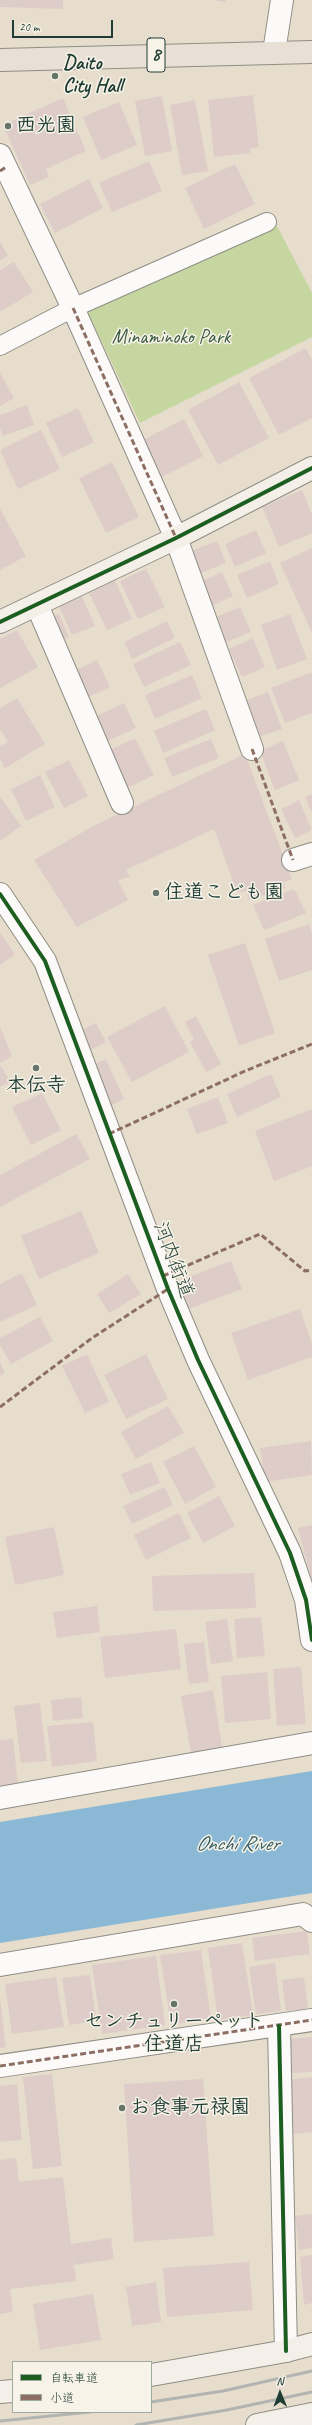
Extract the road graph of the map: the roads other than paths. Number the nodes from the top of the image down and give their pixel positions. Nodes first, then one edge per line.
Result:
1 (282, 0) edge
2 (274, 52) junction
3 (312, 52) edge
4 (0, 60) edge
5 (0, 155) edge
6 (267, 222) dead end
7 (73, 308) junction
8 (0, 346) edge
9 (312, 468) edge
10 (176, 538) junction
11 (37, 605) junction
12 (0, 622) edge
13 (252, 749) dead end
14 (122, 803) dead end
15 (0, 894) edge
16 (309, 1599) edge
17 (312, 1640) edge
18 (312, 1743) edge
19 (0, 1798) edge
20 (312, 1922) edge
21 (0, 1965) edge
22 (312, 2020) edge
23 (279, 2026) junction
24 (0, 2066) edge
25 (312, 2344) edge
26 (286, 2352) junction
27 (152, 2375) edge
28 (12, 2390) edge
29 (0, 2392) edge
30 (312, 2414) edge
31 (257, 2425) edge

1 - 2 street
2 - 3 main road, 8
2 - 4 main road, 8
5 - 7 street
6 - 7 lane
7 - 8 lane
7 - 10 street
9 - 10 street
10 - 11 street
10 - 13 street
11 - 12 street
11 - 14 street
15 - 16 street, 河内街道
16 - 17 street, 河内街道
18 - 19 street
20 - 21 street
22 - 23 street
23 - 24 street
23 - 26 street
25 - 26 street
26 - 27 street
28 - 29 street
30 - 31 street

